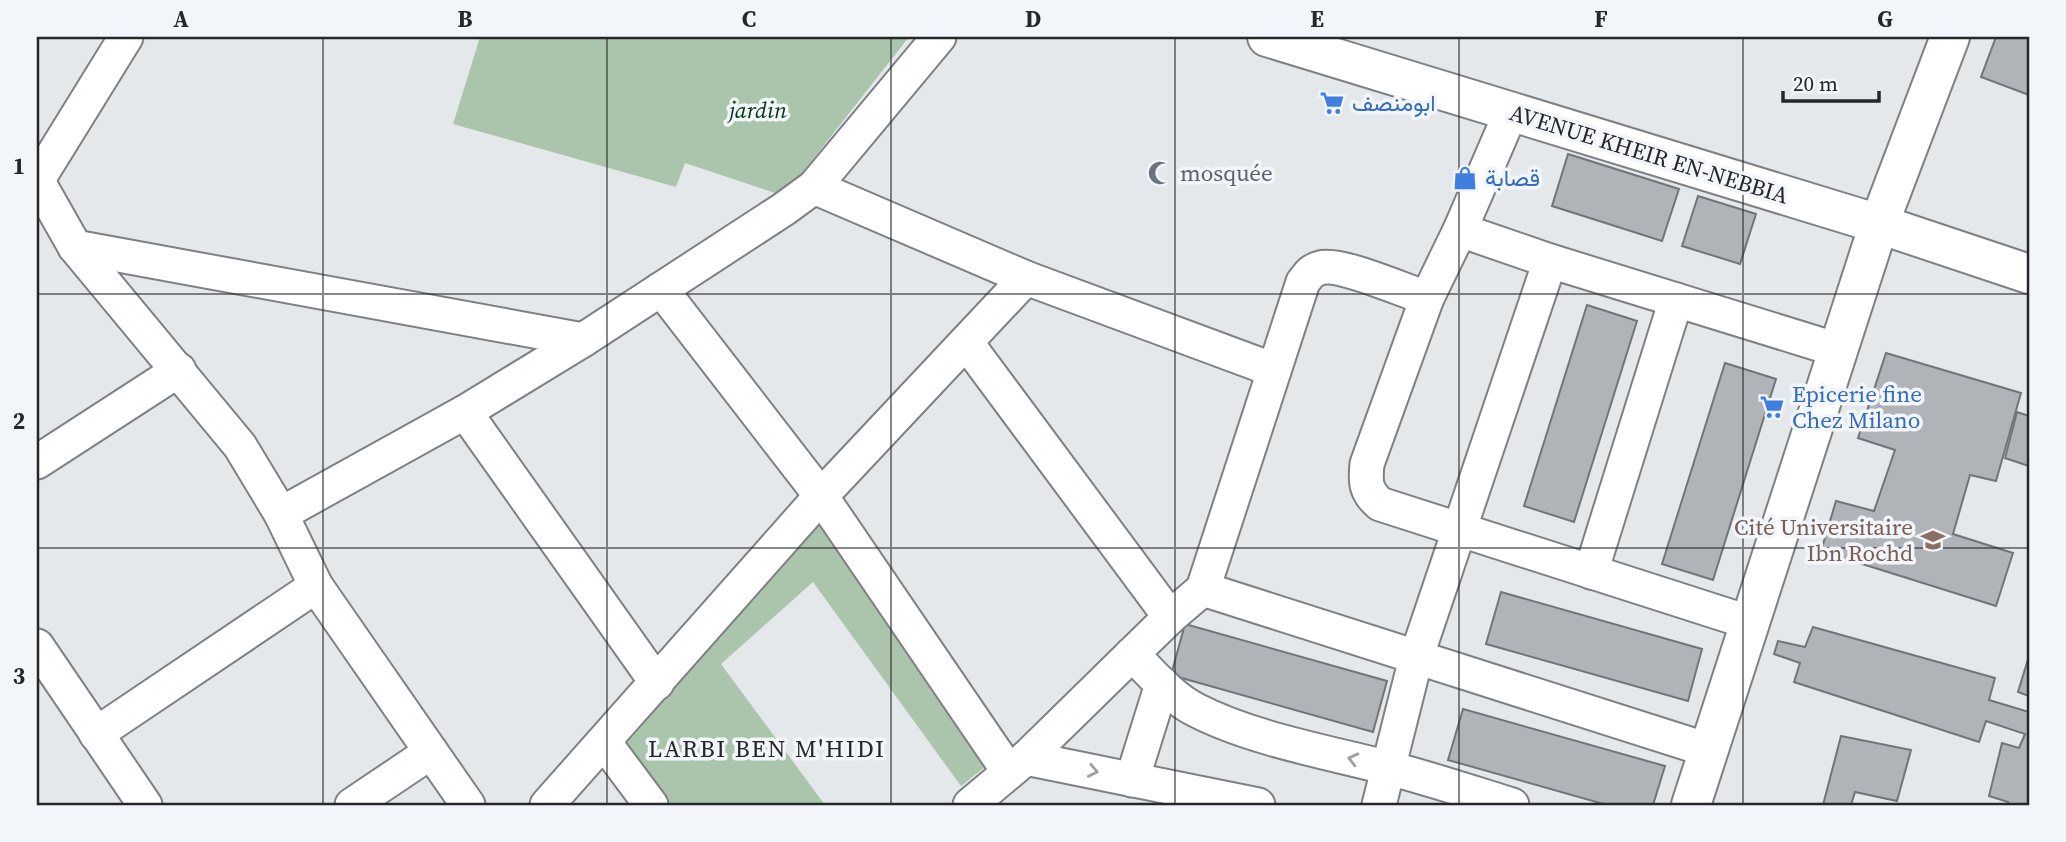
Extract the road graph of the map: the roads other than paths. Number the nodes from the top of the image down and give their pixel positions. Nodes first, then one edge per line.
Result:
1 (126, 37) edge
2 (939, 37) edge
3 (1267, 37) edge
4 (1951, 37) edge
5 (1511, 112) junction
6 (37, 181) edge
7 (814, 187) junction
8 (1879, 225) junction
9 (1460, 230) junction
10 (75, 247) junction
11 (1550, 261) junction
12 (2029, 274) edge
13 (1026, 278) junction
14 (661, 289) junction
15 (1427, 298) junction
16 (1676, 300) junction
17 (583, 340) junction
18 (966, 342) junction
19 (1838, 350) junction
20 (179, 370) junction
21 (1274, 370) junction
22 (465, 412) junction
23 (37, 462) edge
24 (821, 496) junction
25 (281, 514) junction
26 (1459, 530) junction
27 (1591, 572) junction
28 (316, 586) junction
29 (1203, 589) junction
30 (1170, 617) junction
31 (1748, 622) junction
32 (37, 646) edge
33 (1132, 654) junction
34 (1416, 658) junction
35 (657, 682) junction
36 (1162, 684) junction
37 (96, 734) junction
38 (604, 742) junction
39 (1709, 750) junction
40 (430, 752) junction
41 (1018, 765) junction
42 (1388, 768) junction
43 (1132, 780) junction
44 (1440, 794) edge
45 (145, 805) edge
46 (352, 805) edge
47 (468, 805) edge
48 (547, 805) edge
49 (651, 805) edge
50 (970, 805) edge
51 (1258, 805) edge
52 (1378, 805) edge
53 (1512, 805) edge
54 (1690, 805) edge

1 - 6 street
2 - 7 street
3 - 5 main road, AVENUE KHEIR EN-NEBBIA
4 - 8 main road
5 - 8 main road, AVENUE KHEIR EN-NEBBIA
5 - 9 street
6 - 10 street
7 - 13 street
7 - 14 street
8 - 12 main road, AVENUE KHEIR EN-NEBBIA
8 - 19 main road
9 - 11 street
9 - 15 street
10 - 17 street
10 - 20 street
11 - 16 street
11 - 26 street
13 - 18 street
13 - 21 street
14 - 17 street
14 - 24 street
15 - 21 street
15 - 26 street
16 - 19 street
16 - 27 street
17 - 22 street
18 - 24 street
18 - 30 street
19 - 31 main road
20 - 23 street
20 - 25 street
21 - 29 street
22 - 25 street
22 - 35 street
24 - 35 street
24 - 41 street
25 - 28 street
26 - 27 street
26 - 34 street
27 - 31 street
28 - 37 street
28 - 40 street
29 - 30 street
29 - 34 street
30 - 33 street
31 - 39 main road
32 - 37 street
33 - 36 street
33 - 41 street
34 - 39 street
34 - 42 street
35 - 38 street
42 -> 36 street
36 - 43 street
37 - 45 street
38 - 48 street
38 - 49 street
39 - 54 main road
40 - 46 street
40 - 47 street
41 -> 43 street
41 - 50 street
42 - 44 street
42 - 52 street
43 - 51 street
44 - 53 street

